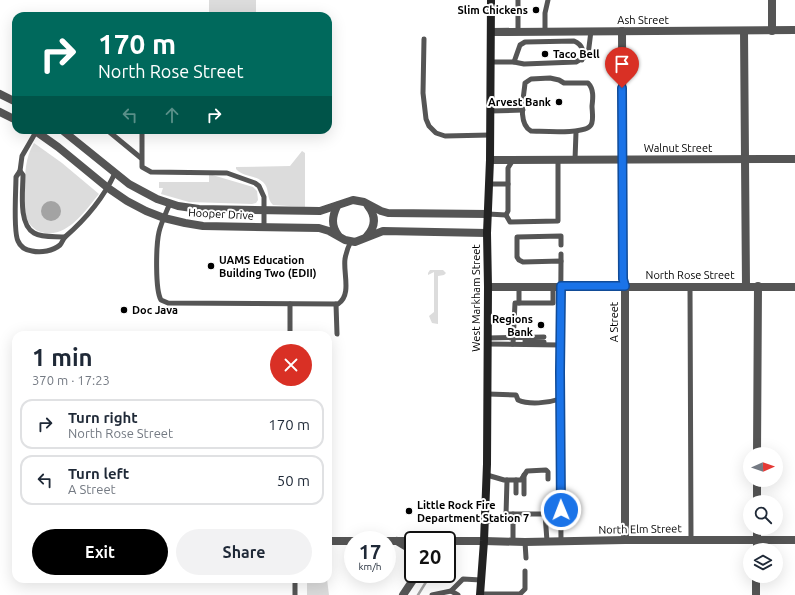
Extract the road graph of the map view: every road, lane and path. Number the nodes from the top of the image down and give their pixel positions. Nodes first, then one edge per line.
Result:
1 (491, 0) edge
2 (518, 0) edge
3 (548, 0) edge
4 (772, 0) edge
5 (772, 30) junction
6 (795, 30) edge
7 (591, 31) junction
8 (622, 31) junction
9 (744, 31) junction
10 (491, 32) junction
11 (518, 32) junction
12 (545, 32) junction
13 (424, 38) dead end
14 (582, 60) junction
15 (491, 62) junction
16 (514, 62) junction
17 (0, 94) edge
18 (12, 100) edge
19 (523, 110) junction
20 (490, 111) junction
21 (0, 112) edge
22 (12, 118) edge
23 (576, 132) junction
24 (33, 134) edge
25 (40, 134) edge
26 (67, 134) edge
27 (112, 134) edge
28 (142, 134) edge
29 (490, 135) junction
30 (141, 158) junction
31 (745, 159) junction
32 (795, 159) edge
33 (490, 160) junction
34 (513, 160) junction
35 (558, 160) junction
36 (575, 160) junction
37 (623, 160) junction
38 (20, 171) junction
39 (115, 173) junction
40 (489, 184) junction
41 (508, 184) junction
42 (108, 188) junction
43 (170, 203) junction
44 (368, 205) junction
45 (337, 206) junction
46 (265, 209) junction
47 (488, 214) junction
48 (506, 215) junction
49 (164, 218) junction
50 (264, 227) junction
51 (487, 233) junction
52 (338, 235) junction
53 (65, 237) junction
54 (367, 237) junction
55 (351, 241) junction
56 (561, 245) dead end
57 (561, 254) dead end
58 (561, 262) junction
59 (519, 286) junction
60 (557, 286) junction
61 (625, 286) junction
62 (690, 286) junction
63 (746, 286) junction
64 (758, 286) junction
65 (795, 286) edge
66 (488, 287) junction
67 (518, 303) junction
68 (290, 304) junction
69 (336, 304) junction
70 (290, 331) edge
71 (337, 334) dead end
72 (544, 339) dead end
73 (514, 340) junction
74 (488, 341) junction
75 (558, 341) junction
76 (488, 394) junction
77 (560, 399) junction
78 (757, 447) edge
79 (486, 475) junction
80 (524, 475) junction
81 (548, 479) dead end
82 (507, 480) junction
83 (516, 480) junction
84 (516, 493) dead end
85 (524, 494) dead end
86 (515, 512) junction
87 (506, 515) junction
88 (485, 522) junction
89 (757, 535) edge
90 (625, 540) junction
91 (691, 540) junction
92 (795, 540) edge
93 (332, 541) edge
94 (344, 541) edge
95 (397, 541) joint
96 (404, 541) edge
97 (456, 541) edge
98 (484, 541) junction
99 (547, 541) junction
100 (757, 541) junction
101 (513, 542) junction
102 (525, 542) junction
103 (561, 542) junction
104 (404, 545) edge
105 (526, 558) dead end
106 (525, 571) dead end
107 (481, 580) junction
108 (295, 583) edge
109 (411, 583) edge
110 (756, 583) edge
111 (451, 591) junction
112 (480, 594) edge
113 (295, 595) edge
114 (403, 595) edge
115 (432, 595) edge
116 (458, 595) edge
117 (756, 595) edge

1 - 10 main road, West Markham Street
2 - 11 lane
3 - 12 lane
4 - 5 street
5 - 6 street, Ash Street
5 - 9 street, Ash Street
7 - 8 street, Ash Street
7 - 12 street, Ash Street
7 - 14 lane
8 - 9 street, Ash Street
8 - 37 street, A Street
9 - 31 street
10 - 11 street, Ash Street
10 - 15 main road, West Markham Street
11 - 12 street, Ash Street
13 - 29 lane
14 - 16 lane
14 - 16 lane
15 - 16 lane
15 - 20 main road, West Markham Street
17 - 18 street
19 - 20 lane
19 - 23 lane
19 - 23 lane
20 - 29 main road, West Markham Street
21 - 22 street
23 - 36 lane
24 - 38 lane
25 - 42 street, Hooper Drive
26 - 39 street, Hooper Drive
27 - 30 lane
28 - 30 lane
29 - 33 main road, West Markham Street
30 - 46 lane
31 - 32 street, Walnut Street
31 - 37 street, Walnut Street
31 - 63 street
33 - 34 street, Walnut Street
33 - 40 main road, West Markham Street
34 - 35 street, Walnut Street
34 - 41 lane
35 - 36 street, Walnut Street
35 - 48 lane
36 - 37 street, Walnut Street
37 - 61 street, A Street
38 - 53 lane
38 - 53 lane
39 - 42 lane
39 - 43 street, Hooper Drive
40 - 41 lane
40 - 47 main road, West Markham Street
41 - 48 lane
42 - 49 street, Hooper Drive
42 - 53 lane
43 - 46 street, Hooper Drive
43 - 49 lane
44 - 45 street, Hooper Drive
44 - 47 street, Hooper Drive
44 - 54 street
45 - 46 street, Hooper Drive
45 - 52 street
46 - 50 lane
47 - 48 lane
47 - 51 main road, West Markham Street
49 - 50 street, Hooper Drive
49 - 68 lane
50 - 52 street, Hooper Drive
51 - 54 street
51 - 66 main road, West Markham Street
52 - 55 street, Hooper Drive
54 - 55 street
55 - 69 lane
56 - 58 lane
57 - 58 lane
58 - 60 lane
59 - 60 street, North Rose Street
59 - 66 street, North Rose Street
59 - 67 lane
60 - 61 street, North Rose Street
60 - 67 lane
60 - 75 lane
61 - 62 street, North Rose Street
61 - 90 street, A Street
62 - 63 street, North Rose Street
62 - 91 lane
63 - 64 street, North Rose Street
64 - 65 street, North Rose Street
64 - 78 street
66 - 74 main road, West Markham Street
67 - 73 lane
68 - 69 lane
68 - 70 lane
69 - 71 lane
72 - 73 lane
73 - 74 lane
73 - 75 lane
74 - 76 main road, West Markham Street
75 - 77 lane
76 - 77 lane
76 - 79 main road, West Markham Street
77 - 103 lane
79 - 82 lane
79 - 88 main road, West Markham Street
80 - 81 lane
80 - 83 lane
80 - 85 lane
82 - 83 lane
82 - 87 lane
83 - 84 lane
86 - 87 lane
86 - 99 lane
86 - 101 lane
87 - 88 lane
88 - 98 main road, West Markham Street
89 - 100 street
90 - 91 street, North Elm Street
90 - 103 street, North Elm Street
91 - 100 street, North Elm Street
92 - 100 street, North Elm Street
93 - 94 street
95 - 96 street
95 - 104 street
97 - 98 street, North Elm Street
98 - 101 street, North Elm Street
98 - 107 main road, West Markham Street
99 - 102 street, North Elm Street
99 - 103 street, North Elm Street
101 - 102 street, North Elm Street
102 - 105 lane
106 - 112 lane
107 - 111 lane
107 - 112 main road, West Markham Street
108 - 113 lane
109 - 114 street
110 - 117 street
111 - 115 lane
111 - 116 lane

